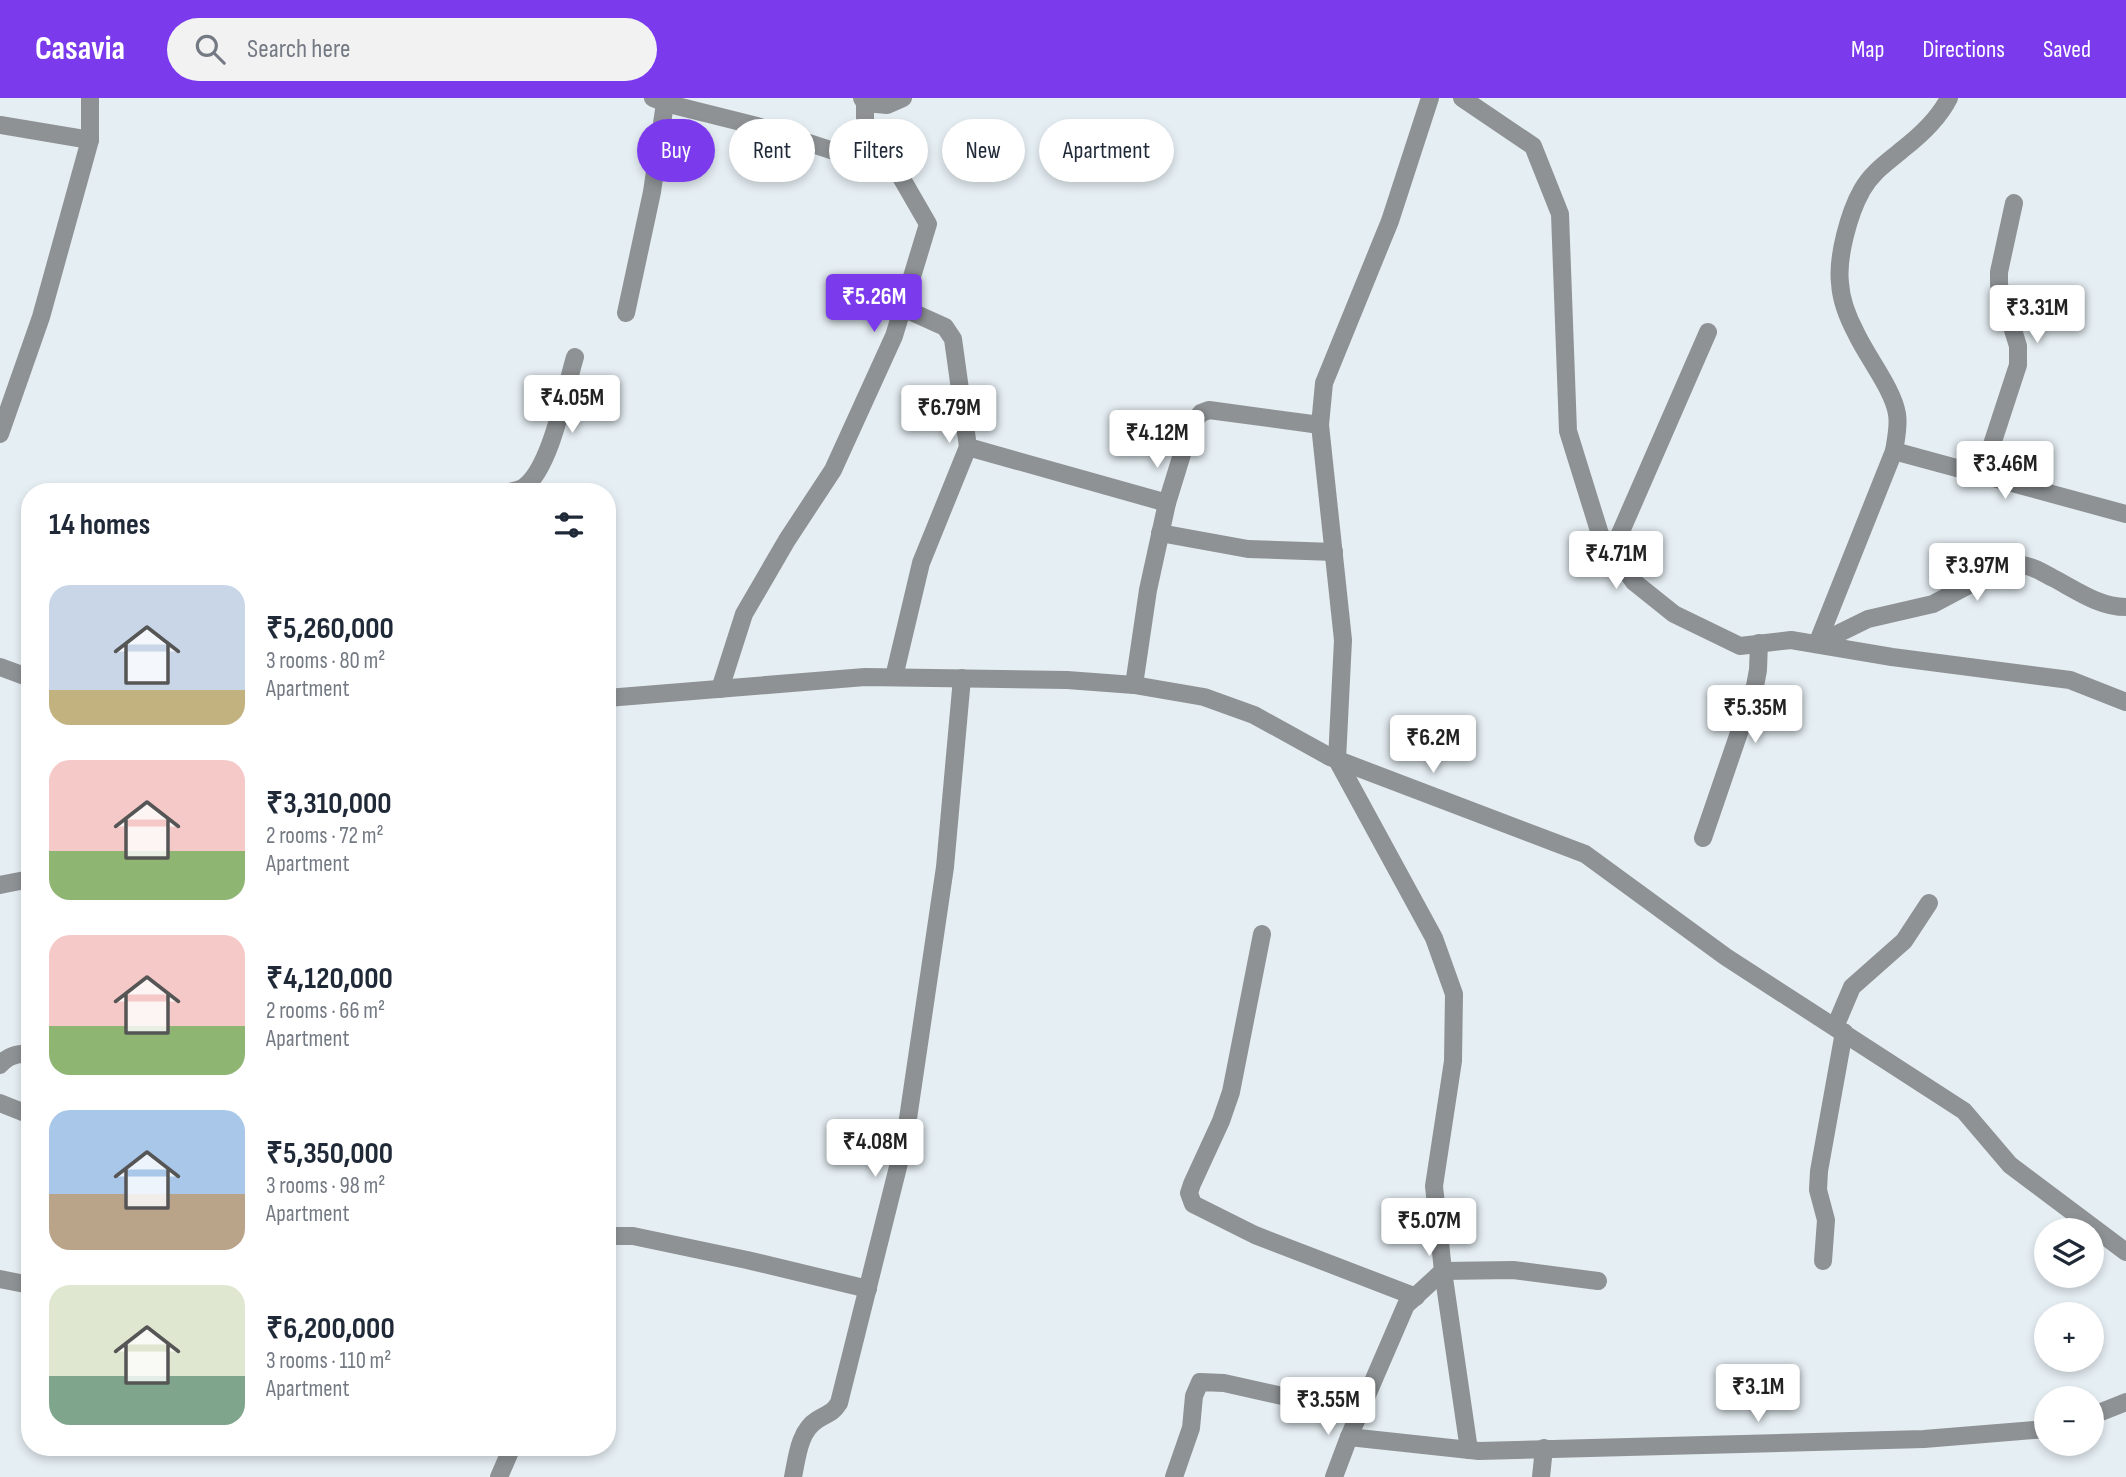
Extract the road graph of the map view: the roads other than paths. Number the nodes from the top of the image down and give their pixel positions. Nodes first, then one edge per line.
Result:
1 (90, 98) edge
2 (902, 98) edge
3 (1430, 98) edge
4 (1462, 98) edge
5 (1949, 98) edge
6 (659, 100) edge
7 (863, 101) edge
8 (863, 119) edge
9 (0, 125) edge
10 (90, 140) junction
11 (829, 150) edge
12 (904, 182) edge
13 (2014, 203) dead end
14 (902, 308) junction
15 (626, 313) dead end
16 (1708, 332) dead end
17 (575, 357) dead end
18 (1320, 425) junction
19 (0, 434) edge
20 (968, 447) junction
21 (1894, 451) junction
22 (1982, 475) junction
23 (527, 483) edge
24 (1167, 503) junction
25 (2126, 514) edge
26 (1160, 533) junction
27 (1334, 552) junction
28 (1612, 552) junction
29 (2126, 607) edge
30 (1759, 643) junction
31 (1817, 645) junction
32 (0, 667) edge
33 (21, 675) edge
34 (894, 677) junction
35 (962, 678) junction
36 (1134, 685) junction
37 (720, 689) junction
38 (616, 697) edge
39 (2126, 702) edge
40 (1337, 760) junction
41 (1703, 838) dead end
42 (21, 881) edge
43 (0, 885) edge
44 (1929, 903) dead end
45 (1262, 934) dead end
46 (1839, 1030) junction
47 (21, 1054) edge
48 (0, 1065) edge
49 (0, 1103) edge
50 (21, 1111) edge
51 (616, 1236) edge
52 (2126, 1252) edge
53 (1824, 1261) dead end
54 (1443, 1272) junction
55 (0, 1279) edge
56 (1598, 1281) dead end
57 (21, 1283) edge
58 (868, 1289) junction
59 (1416, 1297) junction
60 (2126, 1402) edge
61 (2104, 1411) edge
62 (1359, 1413) junction
63 (2034, 1430) edge
64 (1349, 1437) junction
65 (1544, 1448) junction
66 (1469, 1450) junction
67 (508, 1456) edge
68 (499, 1477) edge
69 (793, 1477) edge
70 (1174, 1477) edge
71 (1334, 1477) edge
72 (1541, 1477) edge

1 - 10 street
2 - 7 street
3 - 18 street
4 - 28 street
5 - 21 street
6 - 11 street
6 - 15 street
7 - 8 street
9 - 10 street
10 - 19 street
12 - 14 street
13 - 22 street
14 - 20 street
14 - 37 street
16 - 28 street
17 - 23 street
18 - 24 street
18 - 27 street
20 - 24 street
20 - 34 street
21 - 22 street
21 - 31 street
22 - 25 street
24 - 26 street
26 - 27 street
26 - 36 street
27 - 40 street
28 - 30 street
29 - 31 street
30 - 31 street
30 - 41 street
31 - 39 street
32 - 33 street
34 - 35 street
34 - 37 street
35 - 36 street
35 - 58 street
36 - 40 street
37 - 38 street
40 - 46 street
40 - 54 street
42 - 43 street
44 - 46 street
45 - 59 street
46 - 52 street
46 - 53 street
47 - 48 street
49 - 50 street
51 - 58 street
54 - 56 street
54 - 59 street
54 - 66 street
55 - 57 street
58 - 69 street
59 - 62 street
60 - 61 street
62 - 64 street
62 - 70 street
63 - 65 street
64 - 66 street
64 - 71 street
65 - 66 street
65 - 72 street
67 - 68 street

